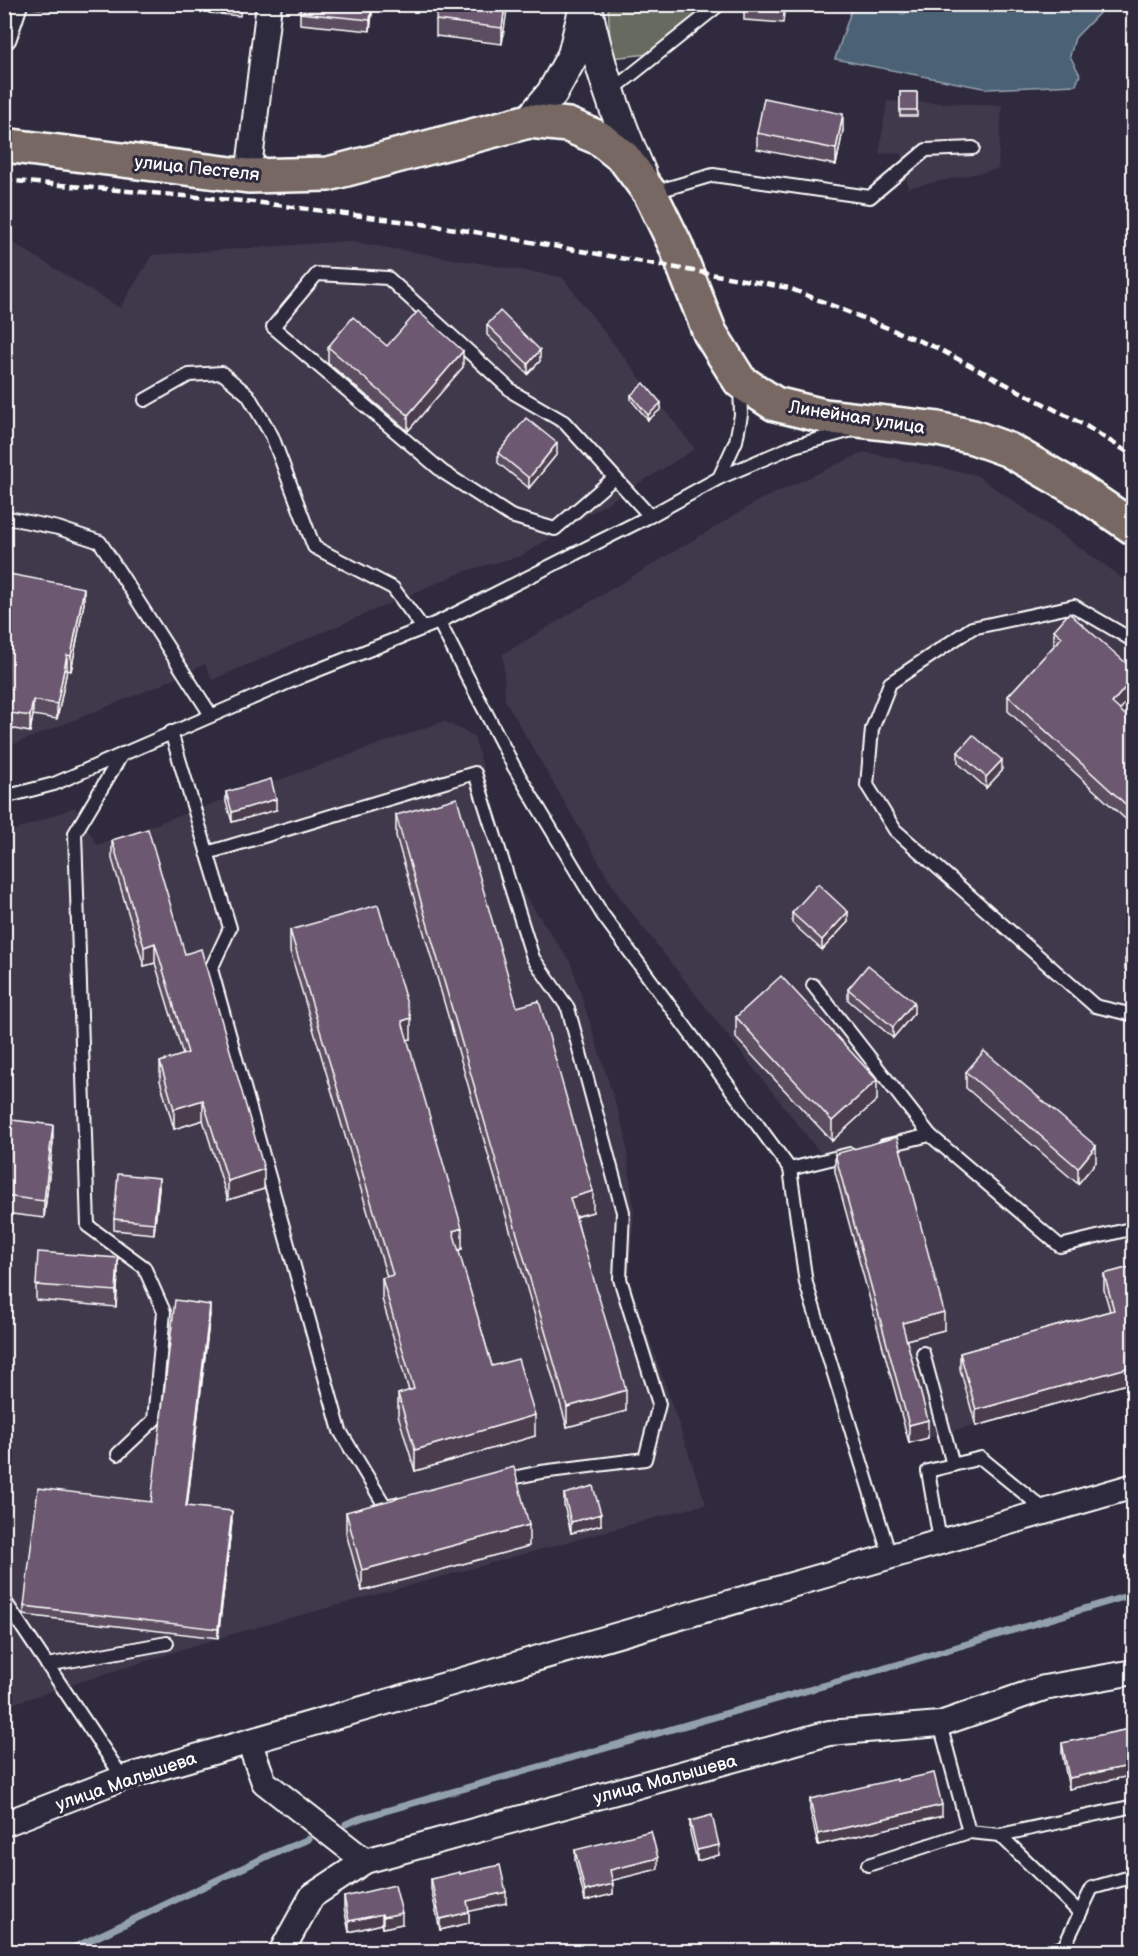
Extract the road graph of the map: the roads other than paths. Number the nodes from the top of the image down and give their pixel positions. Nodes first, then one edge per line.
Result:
1 (15, 4) edge
2 (269, 4) edge
3 (586, 4) edge
4 (720, 4) edge
5 (4, 37) edge
6 (609, 93) junction
7 (529, 121) junction
8 (4, 145) edge
9 (973, 148) dead end
10 (248, 176) junction
11 (650, 193) junction
12 (740, 381) junction
13 (145, 400) dead end
14 (882, 422) junction
15 (614, 478) junction
16 (719, 478) junction
17 (650, 516) junction
18 (4, 517) edge
19 (1134, 528) edge
20 (439, 622) junction
21 (423, 628) junction
22 (1134, 641) edge
23 (212, 715) junction
24 (171, 732) junction
25 (122, 754) junction
26 (4, 797) edge
27 (207, 853) junction
28 (813, 985) dead end
29 (1134, 1015) edge
30 (930, 1135) junction
31 (790, 1169) junction
32 (1134, 1228) edge
33 (923, 1353) dead end
34 (118, 1454) dead end
35 (953, 1465) junction
36 (485, 1484) edge
37 (1134, 1486) edge
38 (407, 1501) edge
39 (1046, 1511) junction
40 (940, 1541) junction
41 (890, 1556) junction
42 (4, 1600) edge
43 (167, 1643) dead end
44 (47, 1665) junction
45 (1134, 1672) edge
46 (939, 1724) junction
47 (249, 1742) junction
48 (123, 1778) junction
49 (1134, 1806) edge
50 (4, 1824) edge
51 (969, 1832) junction
52 (1000, 1835) junction
53 (365, 1861) junction
54 (868, 1864) dead end
55 (1134, 1876) edge
56 (1080, 1913) junction
57 (281, 1952) edge
58 (1045, 1952) edge

1 - 5 street
2 - 10 street
3 - 6 street
3 - 7 street
4 - 6 lane
6 - 11 street
7 - 10 main road, улица Пестеля
7 - 11 main road, Линейная улица
8 - 10 main road, улица Пестеля
9 - 11 lane
11 - 12 main road, Линейная улица
12 - 14 main road, Линейная улица
12 - 16 lane
13 - 21 lane
14 - 16 lane
14 - 19 main road, Линейная улица
15 - 15 lane
15 - 17 lane
16 - 17 lane
17 - 20 lane
18 - 23 lane
20 - 21 lane
20 - 31 lane
21 - 23 lane
22 - 29 lane
23 - 24 lane
24 - 25 lane
24 - 27 lane
25 - 26 lane
25 - 34 lane
27 - 36 lane
27 - 38 lane
28 - 30 lane
30 - 31 lane
30 - 32 lane
31 - 41 lane
33 - 35 lane
35 - 39 lane
35 - 40 lane
37 - 39 street, улица Малышева
39 - 40 street, улица Малышева
40 - 41 street, улица Малышева
41 - 47 street, улица Малышева
42 - 44 lane
43 - 44 lane
44 - 48 lane
45 - 46 street, улица Малышева
46 - 51 lane
46 - 53 street, улица Малышева
47 - 48 street, улица Малышева
47 - 53 street
48 - 50 street, улица Малышева
49 - 52 lane
51 - 52 lane
51 - 54 lane
52 - 56 lane
53 - 57 street, улица Малышева
55 - 56 lane
56 - 58 lane

